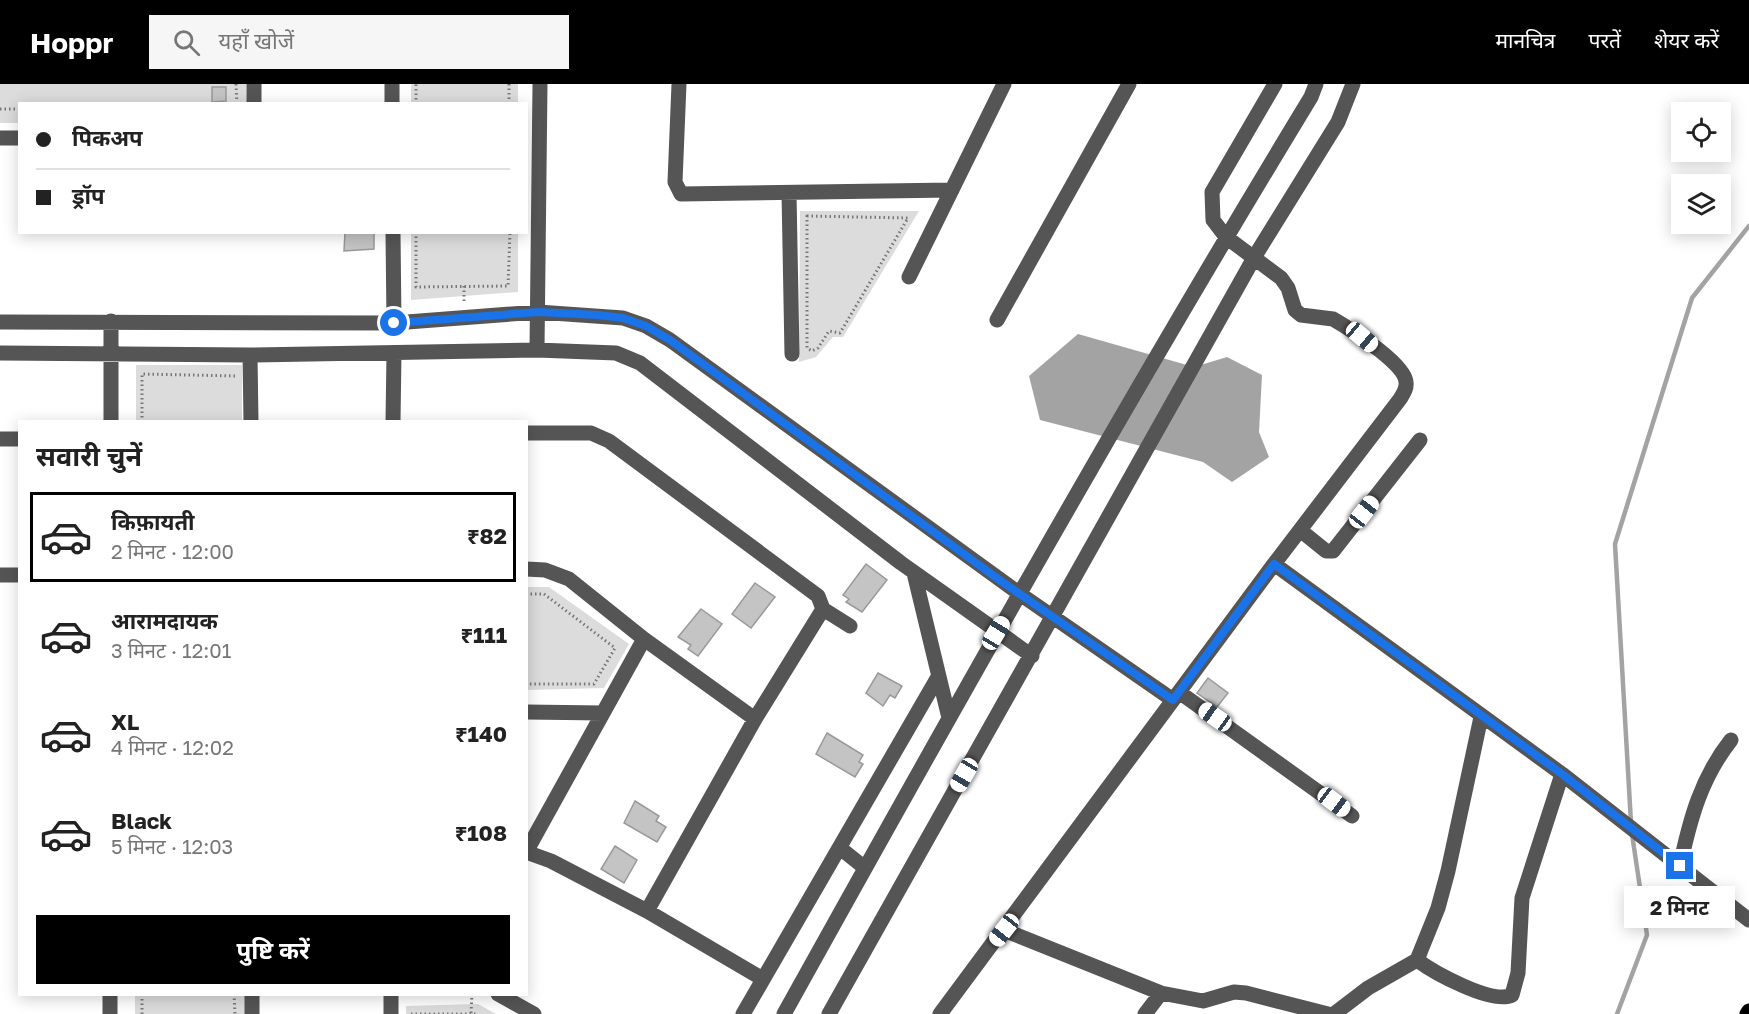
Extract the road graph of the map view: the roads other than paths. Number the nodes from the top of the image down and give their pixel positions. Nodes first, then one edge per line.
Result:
1 (254, 84) edge
2 (392, 84) edge
3 (540, 84) edge
4 (679, 84) edge
5 (1004, 84) edge
6 (1128, 84) edge
7 (1275, 84) edge
8 (1316, 84) edge
9 (1353, 84) edge
10 (254, 102) edge
11 (392, 102) edge
12 (0, 138) edge
13 (18, 138) edge
14 (952, 190) junction
15 (789, 193) junction
16 (393, 234) edge
17 (1227, 237) junction
18 (1255, 256) junction
19 (909, 277) dead end
20 (538, 312) junction
21 (997, 320) dead end
22 (111, 321) junction
23 (0, 322) edge
24 (394, 323) junction
25 (537, 350) junction
26 (111, 352) junction
27 (0, 353) edge
28 (394, 353) junction
29 (792, 354) dead end
30 (250, 355) junction
31 (111, 420) edge
32 (251, 420) edge
33 (393, 420) edge
34 (528, 433) edge
35 (0, 439) edge
36 (18, 439) edge
37 (1420, 440) dead end
38 (1300, 530) junction
39 (1274, 564) junction
40 (528, 569) edge
41 (914, 573) junction
42 (0, 575) edge
43 (18, 575) edge
44 (1020, 594) junction
45 (823, 609) junction
46 (1053, 617) junction
47 (850, 626) dead end
48 (996, 633) junction
49 (644, 639) junction
50 (1032, 656) junction
51 (938, 677) junction
52 (1176, 696) junction
53 (528, 712) edge
54 (603, 713) junction
55 (1481, 717) junction
56 (949, 718) junction
57 (755, 719) junction
58 (1731, 740) dead end
59 (1562, 774) junction
60 (1352, 816) dead end
61 (528, 848) edge
62 (840, 848) junction
63 (528, 853) edge
64 (1680, 866) junction
65 (865, 868) junction
66 (646, 911) junction
67 (1749, 920) edge
68 (1004, 930) junction
69 (1417, 960) junction
70 (763, 979) junction
71 (1161, 993) junction
72 (110, 996) edge
73 (252, 996) edge
74 (391, 996) edge
75 (502, 996) edge
76 (110, 1014) edge
77 (252, 1014) edge
78 (391, 1014) edge
79 (534, 1014) edge
80 (743, 1014) edge
81 (784, 1014) edge
82 (830, 1014) edge
83 (940, 1014) edge
84 (1145, 1014) edge
85 (1328, 1014) edge
86 (1334, 1014) edge

1 - 10 street
2 - 11 street
3 - 20 street
4 - 15 street
5 - 14 street
6 - 21 street
7 - 17 street
8 - 17 street
9 - 18 street
12 - 13 street
14 - 15 street
14 - 19 street
15 - 29 street
16 - 24 street
17 - 18 street
17 - 44 street
18 - 38 street
18 - 46 street
20 - 24 street
20 - 25 street
20 - 44 street
22 - 23 street
22 - 24 street
22 - 26 street
25 - 28 street
25 - 41 street
26 - 27 street
26 - 30 street
26 - 31 street
28 - 30 street
28 - 33 street
30 - 32 street
34 - 45 street
35 - 36 street
37 - 38 street
38 - 39 street
39 - 52 street
39 - 55 street
40 - 49 street
41 - 48 street
41 - 51 street
42 - 43 street
44 - 46 street
44 - 48 street
45 - 47 street
45 - 57 street
46 - 50 street
46 - 52 street
48 - 50 street
48 - 56 street
49 - 54 street
49 - 57 street
50 - 82 street
51 - 56 street
51 - 62 street
52 - 60 street
52 - 68 street
53 - 54 street
54 - 61 street
55 - 59 street
55 - 69 street
56 - 65 street
57 - 66 street
58 - 64 street
59 - 64 street
59 - 69 street
62 - 65 street
62 - 70 street
63 - 66 street
64 - 67 street
65 - 81 street
66 - 70 street
68 - 71 street
68 - 83 street
69 - 86 street
70 - 80 street
71 - 84 street
71 - 85 street
72 - 76 street
73 - 77 street
74 - 78 street
75 - 79 street

